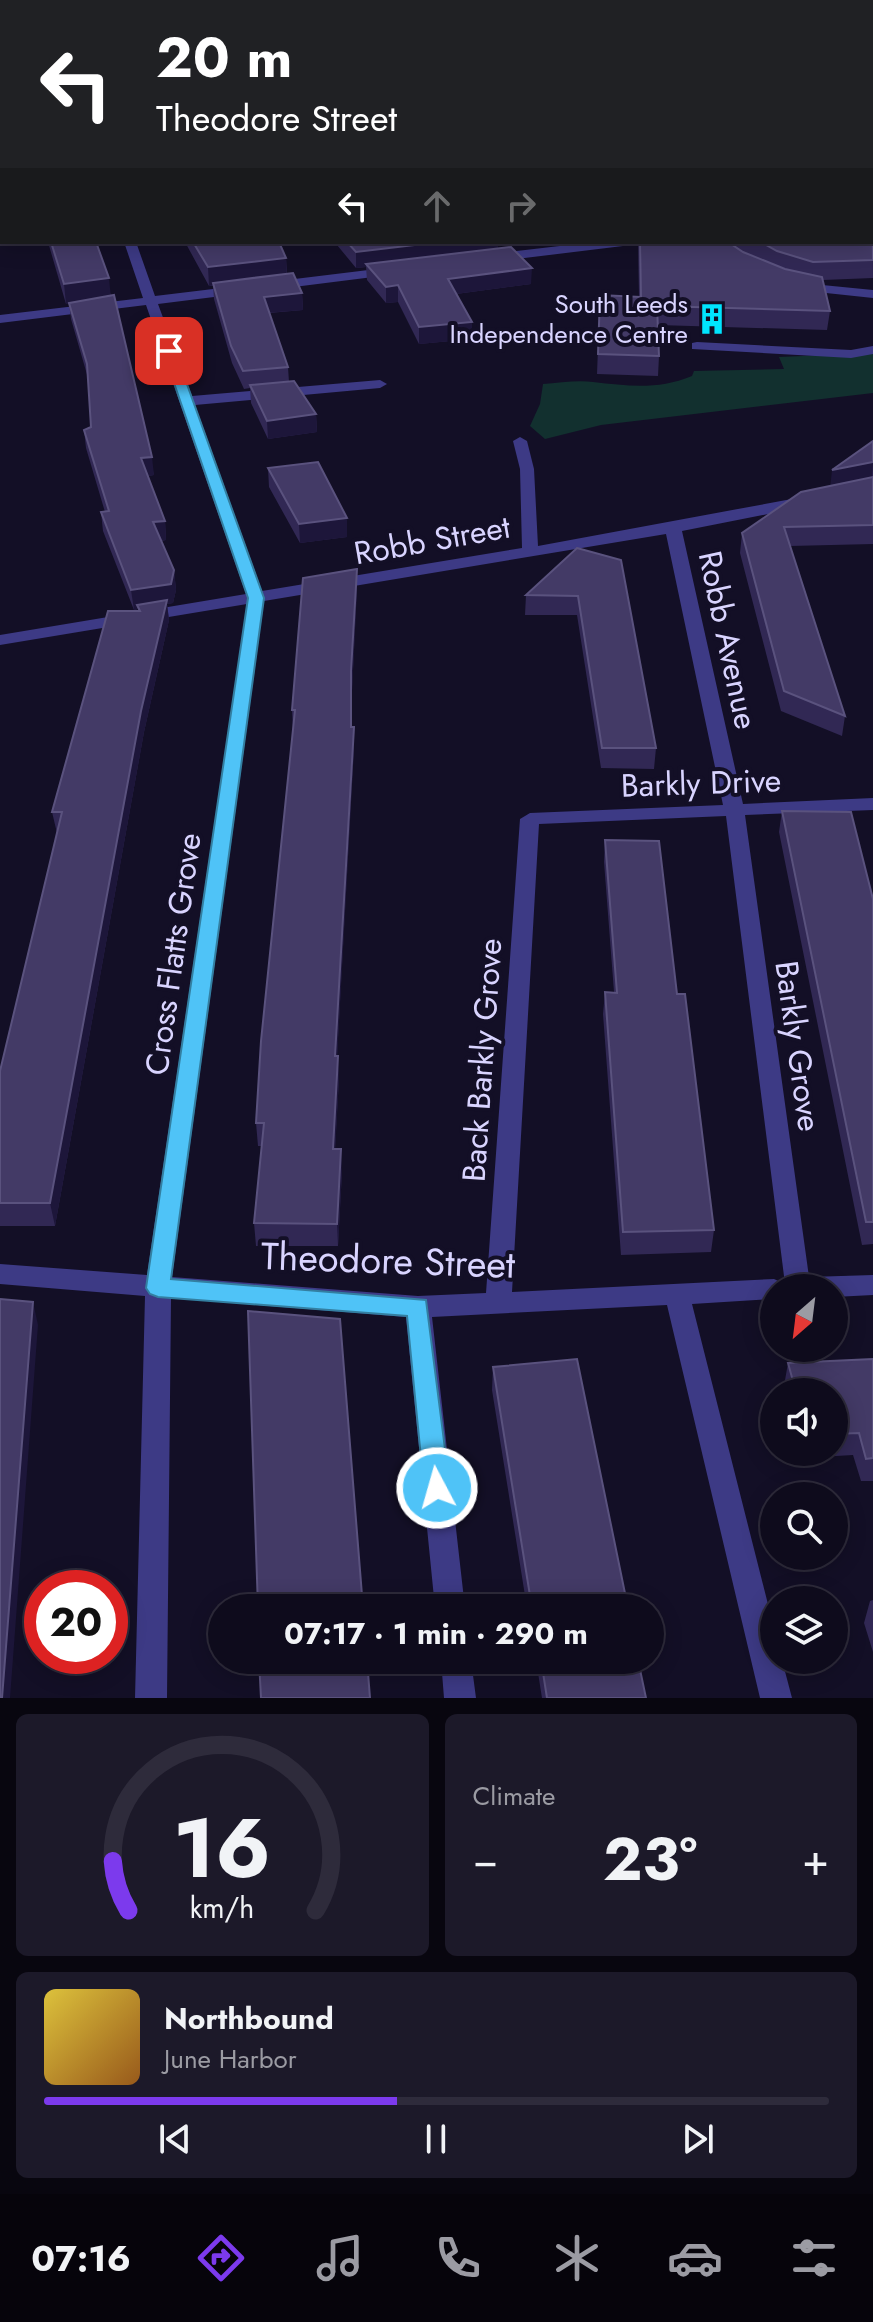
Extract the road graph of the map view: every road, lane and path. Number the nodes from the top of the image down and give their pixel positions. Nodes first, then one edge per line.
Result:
1 (131, 244) edge
2 (606, 244) edge
3 (484, 259) edge
4 (404, 269) edge
5 (783, 282) edge
6 (262, 287) edge
7 (246, 289) edge
8 (873, 294) edge
9 (151, 301) junction
10 (0, 319) edge
11 (697, 346) dead end
12 (873, 350) edge
13 (380, 384) dead end
14 (187, 401) junction
15 (520, 441) dead end
16 (827, 497) edge
17 (673, 528) junction
18 (530, 552) junction
19 (256, 598) junction
20 (0, 640) edge
21 (873, 804) edge
22 (735, 813) junction
23 (530, 819) joint
24 (0, 1274) edge
25 (798, 1274) edge
26 (873, 1285) edge
27 (848, 1286) edge
28 (158, 1288) junction
29 (760, 1290) edge
30 (677, 1294) junction
31 (498, 1305) junction
32 (418, 1307) junction
33 (449, 1594) edge
34 (457, 1674) edge
35 (151, 1698) edge
36 (460, 1698) edge
37 (776, 1698) edge

1 - 9 street, Cross Flatts Grove
2 - 3 street
4 - 6 street
5 - 8 street
7 - 9 street
9 - 10 street
9 - 14 street, Cross Flatts Grove
11 - 12 street
13 - 14 street
14 - 19 street, Cross Flatts Grove
15 - 18 street
16 - 17 street, Robb Street
17 - 18 street, Robb Street
17 - 22 street, Robb Avenue
18 - 19 street, Robb Street
19 - 20 street, Robb Street
19 - 28 street, Cross Flatts Grove
21 - 22 street, Barkly Drive
22 - 23 street, Barkly Drive
22 - 25 street, Barkly Grove
23 - 31 street, Back Barkly Grove
24 - 28 street, Theodore Street
26 - 27 street
28 - 32 street, Theodore Street
28 - 35 street, Cross Flatts Grove
29 - 30 street, Theodore Street
30 - 31 street, Theodore Street
30 - 37 street
31 - 32 street, Theodore Street
32 - 33 street
34 - 36 street

